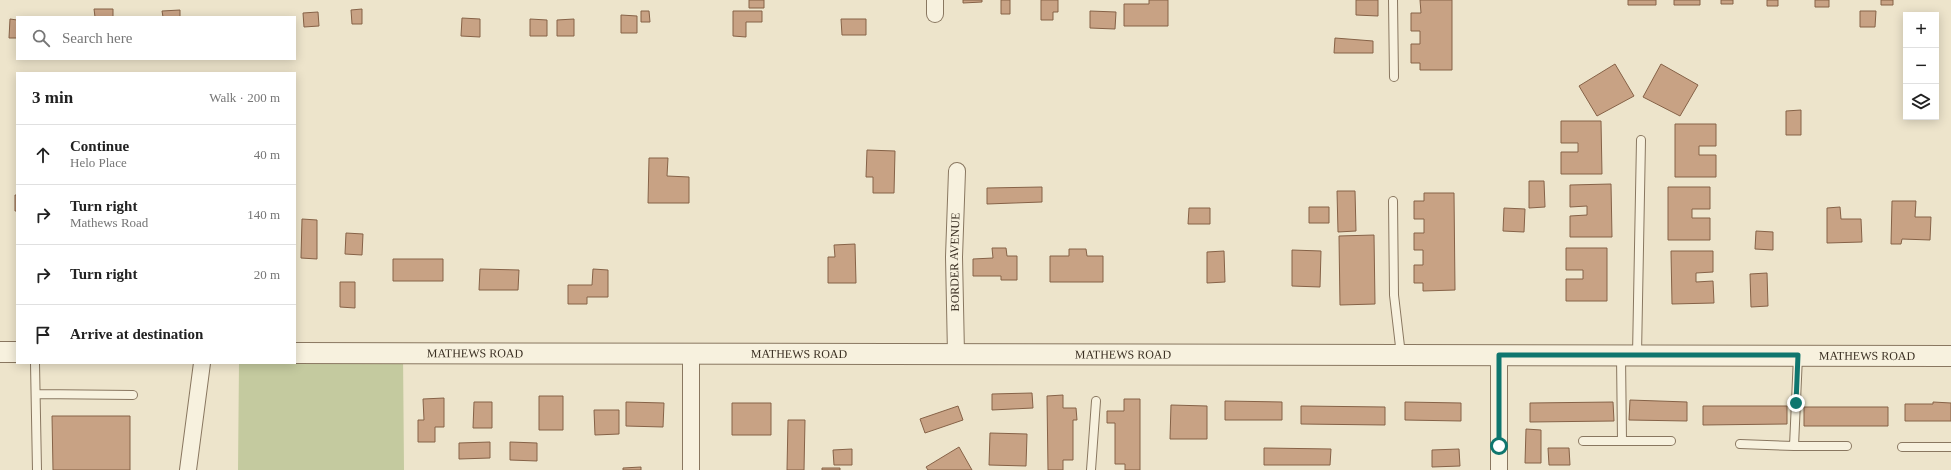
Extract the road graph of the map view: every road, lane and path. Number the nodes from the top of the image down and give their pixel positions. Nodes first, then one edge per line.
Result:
1 (1394, 0) edge
2 (1394, 77) dead end
3 (1641, 140) dead end
4 (957, 171) dead end
5 (1393, 201) dead end
6 (0, 352) edge
7 (16, 352) edge
8 (296, 353) edge
9 (691, 353) junction
10 (956, 354) junction
11 (1401, 355) junction
12 (1499, 355) junction
13 (1629, 355) junction
14 (1798, 355) junction
15 (1951, 356) edge
16 (35, 364) edge
17 (202, 364) edge
18 (36, 394) junction
19 (133, 395) dead end
20 (1096, 401) dead end
21 (1583, 441) dead end
22 (1622, 441) junction
23 (1671, 441) dead end
24 (1740, 444) dead end
25 (1794, 446) junction
26 (1847, 446) dead end
27 (1902, 448) dead end
28 (1951, 448) edge
29 (37, 470) edge
30 (188, 470) edge
31 (691, 470) edge
32 (1091, 470) edge
33 (1499, 470) edge

1 - 2 lane
3 - 13 lane
4 - 10 street, BORDER AVENUE
5 - 11 lane
6 - 7 street
8 - 9 street, MATHEWS ROAD
9 - 10 street, MATHEWS ROAD
9 - 31 street
10 - 11 street, MATHEWS ROAD
11 - 12 street, MATHEWS ROAD
12 - 13 street, MATHEWS ROAD
12 - 33 street
13 - 14 street, MATHEWS ROAD
13 - 22 lane
14 - 15 street, MATHEWS ROAD
14 - 25 lane
16 - 18 lane
17 - 30 street
18 - 19 lane
18 - 29 lane
20 - 32 lane
21 - 22 lane
22 - 23 lane
24 - 25 lane
25 - 26 lane
27 - 28 lane

